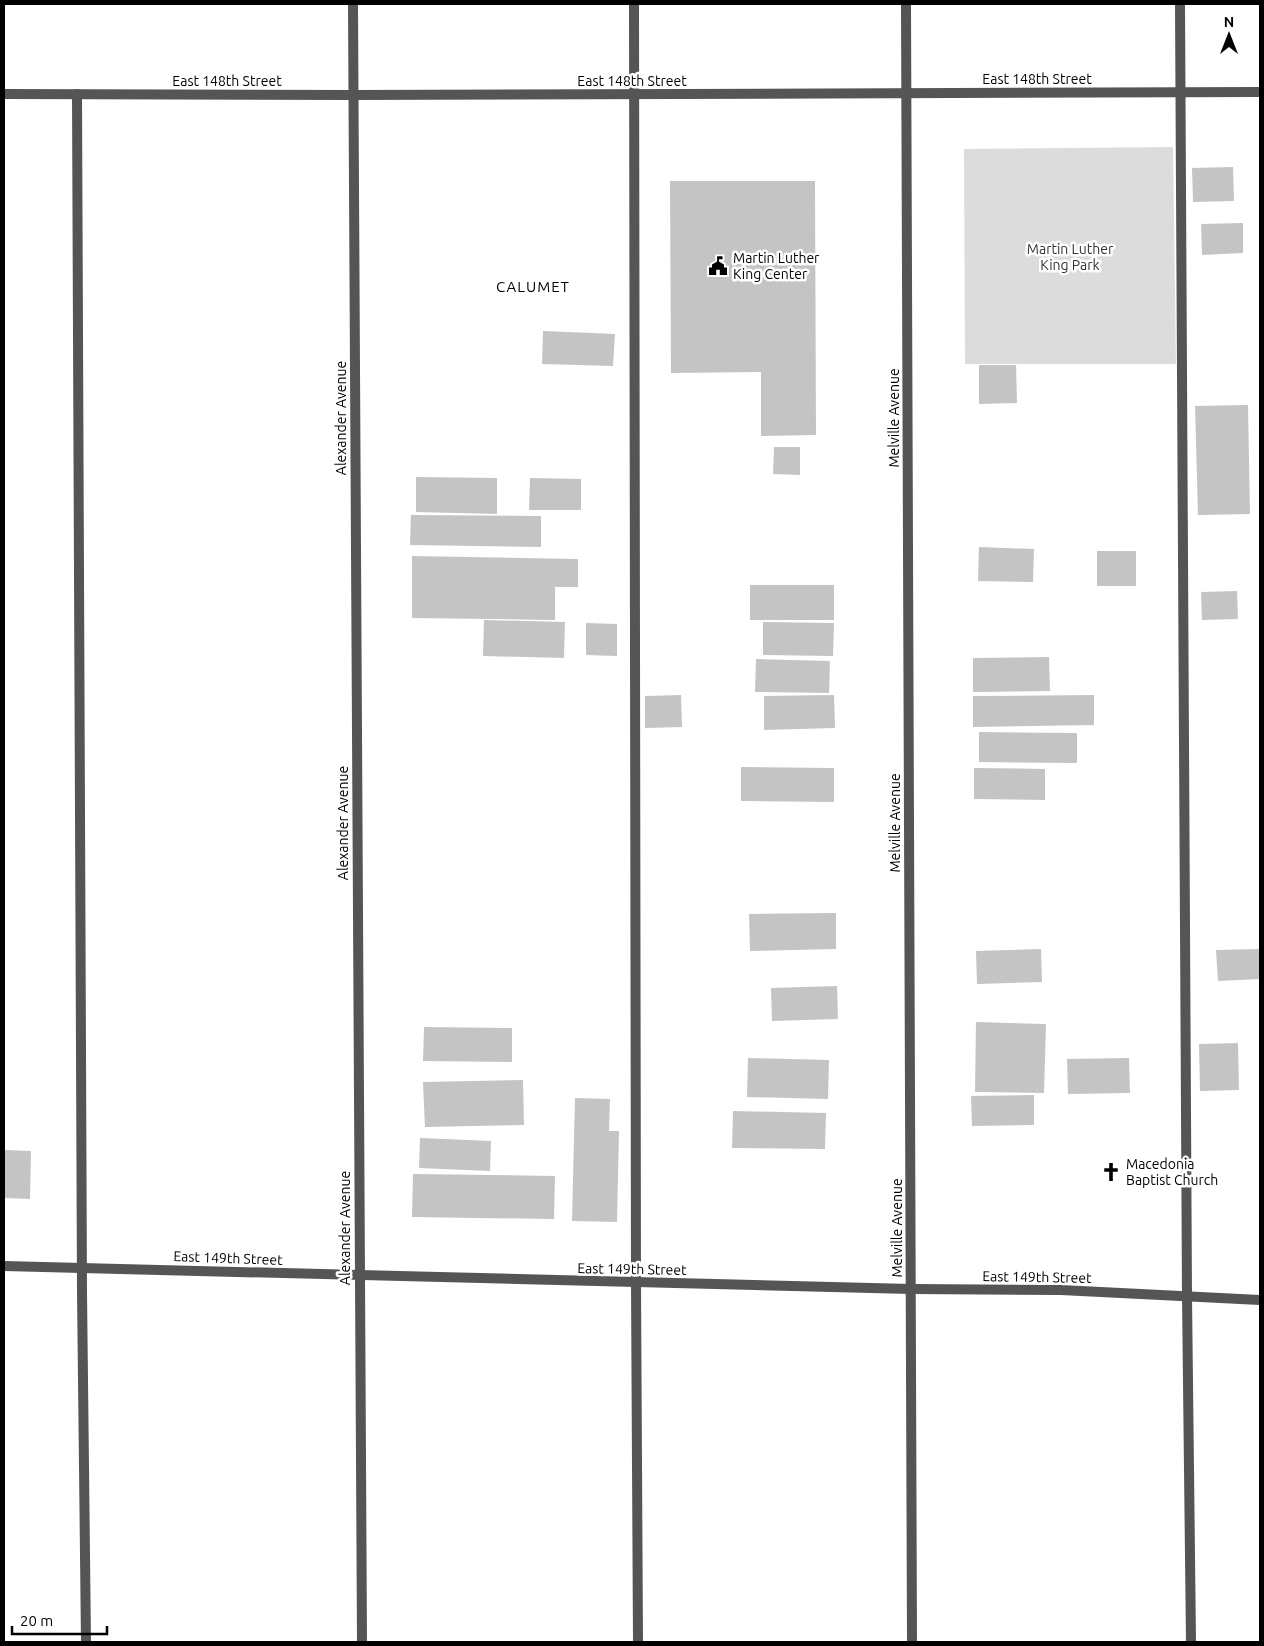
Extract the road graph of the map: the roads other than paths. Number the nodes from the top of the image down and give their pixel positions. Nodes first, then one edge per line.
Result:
1 (353, 4) edge
2 (634, 4) edge
3 (906, 4) edge
4 (1180, 4) edge
5 (1260, 92) edge
6 (906, 93) junction
7 (1180, 93) junction
8 (4, 94) edge
9 (78, 94) junction
10 (634, 94) junction
11 (353, 95) junction
12 (4, 1266) edge
13 (82, 1268) junction
14 (359, 1275) junction
15 (636, 1282) junction
16 (910, 1290) junction
17 (1187, 1296) junction
18 (1260, 1300) edge
19 (86, 1642) edge
20 (362, 1642) edge
21 (638, 1642) edge
22 (912, 1642) edge
23 (1191, 1642) edge

1 - 11 street, Alexander Avenue
2 - 10 street
3 - 6 street, Melville Avenue
4 - 7 street
5 - 7 street, East 148th Street
6 - 7 street, East 148th Street
6 - 10 street, East 148th Street
6 - 16 street, Melville Avenue
7 - 17 street
8 - 9 street, East 148th Street
9 - 11 street, East 148th Street
9 - 13 street
10 - 11 street, East 148th Street
10 - 15 street
11 - 14 street, Alexander Avenue
12 - 13 street, East 149th Street
13 - 14 street, East 149th Street
13 - 19 street
14 - 15 street, East 149th Street
14 - 20 street, Alexander Avenue
15 - 16 street, East 149th Street
15 - 21 street
16 - 17 street, East 149th Street
16 - 22 street, Melville Avenue
17 - 18 street, East 149th Street
17 - 23 street

